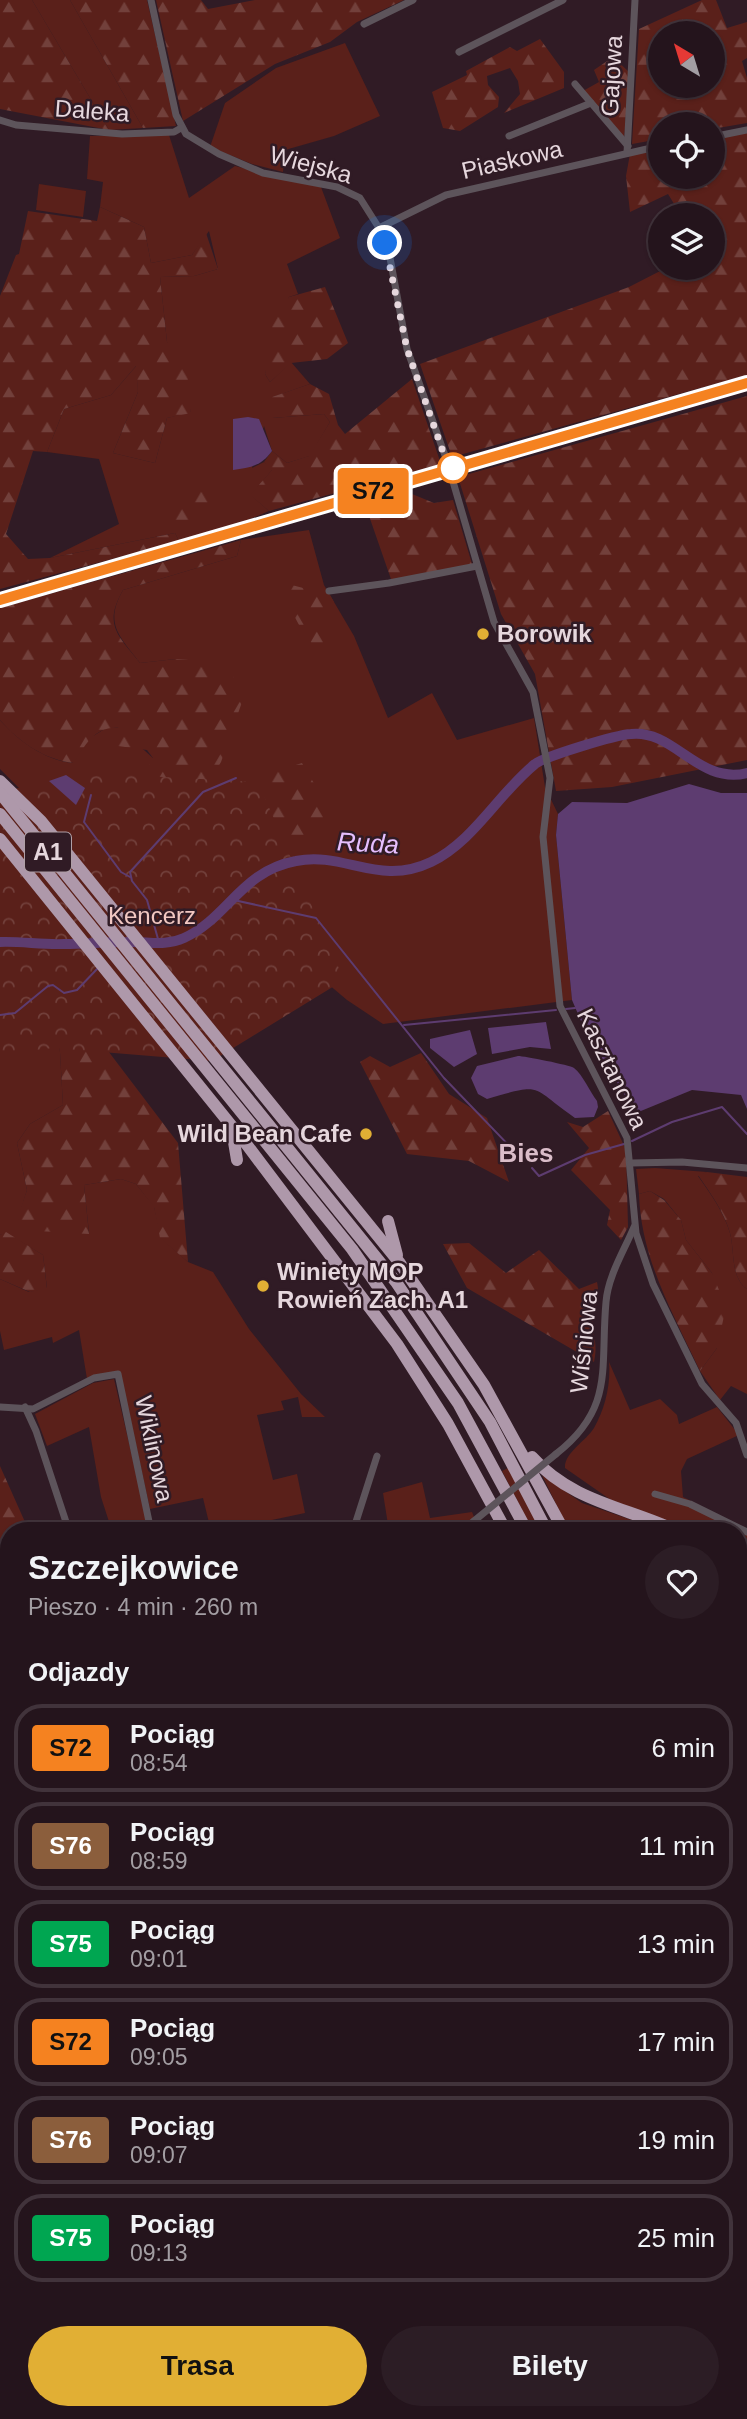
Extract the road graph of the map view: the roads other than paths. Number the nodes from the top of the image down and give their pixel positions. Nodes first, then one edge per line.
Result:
1 (151, 0) edge
2 (413, 0) edge
3 (563, 0) edge
4 (635, 0) edge
5 (364, 24) dead end
6 (459, 52) dead end
7 (575, 84) dead end
8 (591, 103) junction
9 (0, 120) edge
10 (181, 128) junction
11 (747, 130) edge
12 (725, 134) edge
13 (509, 136) dead end
14 (648, 147) edge
15 (627, 150) junction
16 (379, 228) junction
17 (477, 566) junction
18 (329, 591) dead end
19 (524, 676) joint
20 (0, 781) edge
21 (0, 793) edge
22 (0, 814) edge
23 (0, 838) edge
24 (229, 1124) junction
25 (237, 1160) dead end
26 (631, 1163) junction
27 (747, 1168) edge
28 (388, 1221) dead end
29 (635, 1226) junction
30 (398, 1262) junction
31 (0, 1407) edge
32 (25, 1407) junction
33 (516, 1438) junction
34 (747, 1455) edge
35 (377, 1456) dead end
36 (655, 1494) dead end
37 (66, 1522) edge
38 (149, 1522) edge
39 (356, 1522) edge
40 (473, 1522) edge
41 (501, 1522) edge
42 (522, 1522) edge
43 (542, 1522) edge
44 (559, 1522) edge
45 (654, 1522) edge
46 (727, 1522) edge

1 - 10 street
2 - 5 street
3 - 6 street
4 - 15 street, Gajowa
7 - 8 street
8 - 13 street
8 - 15 street
9 - 10 street, Daleka
10 - 16 street, Wiejska
11 - 12 street
14 - 15 street, Piaskowa
15 - 16 street, Piaskowa
16 - 17 street, Wiejska
17 - 18 street
17 - 19 street, Wiejska
19 - 26 street, Kasztanowa
20 - 30 highway
21 - 43 highway, A1
22 - 42 highway, A1
23 - 24 highway
24 - 25 highway
24 - 41 highway
26 - 27 street
26 - 29 street, Kasztanowa
28 - 30 highway
29 - 34 street, Kasztanowa
29 - 40 street, Wiśniowa, bridge
30 - 33 highway
31 - 32 street
32 - 37 street
32 - 38 street, Wiklinowa
33 - 44 highway
33 - 45 highway
35 - 39 street
36 - 46 street

